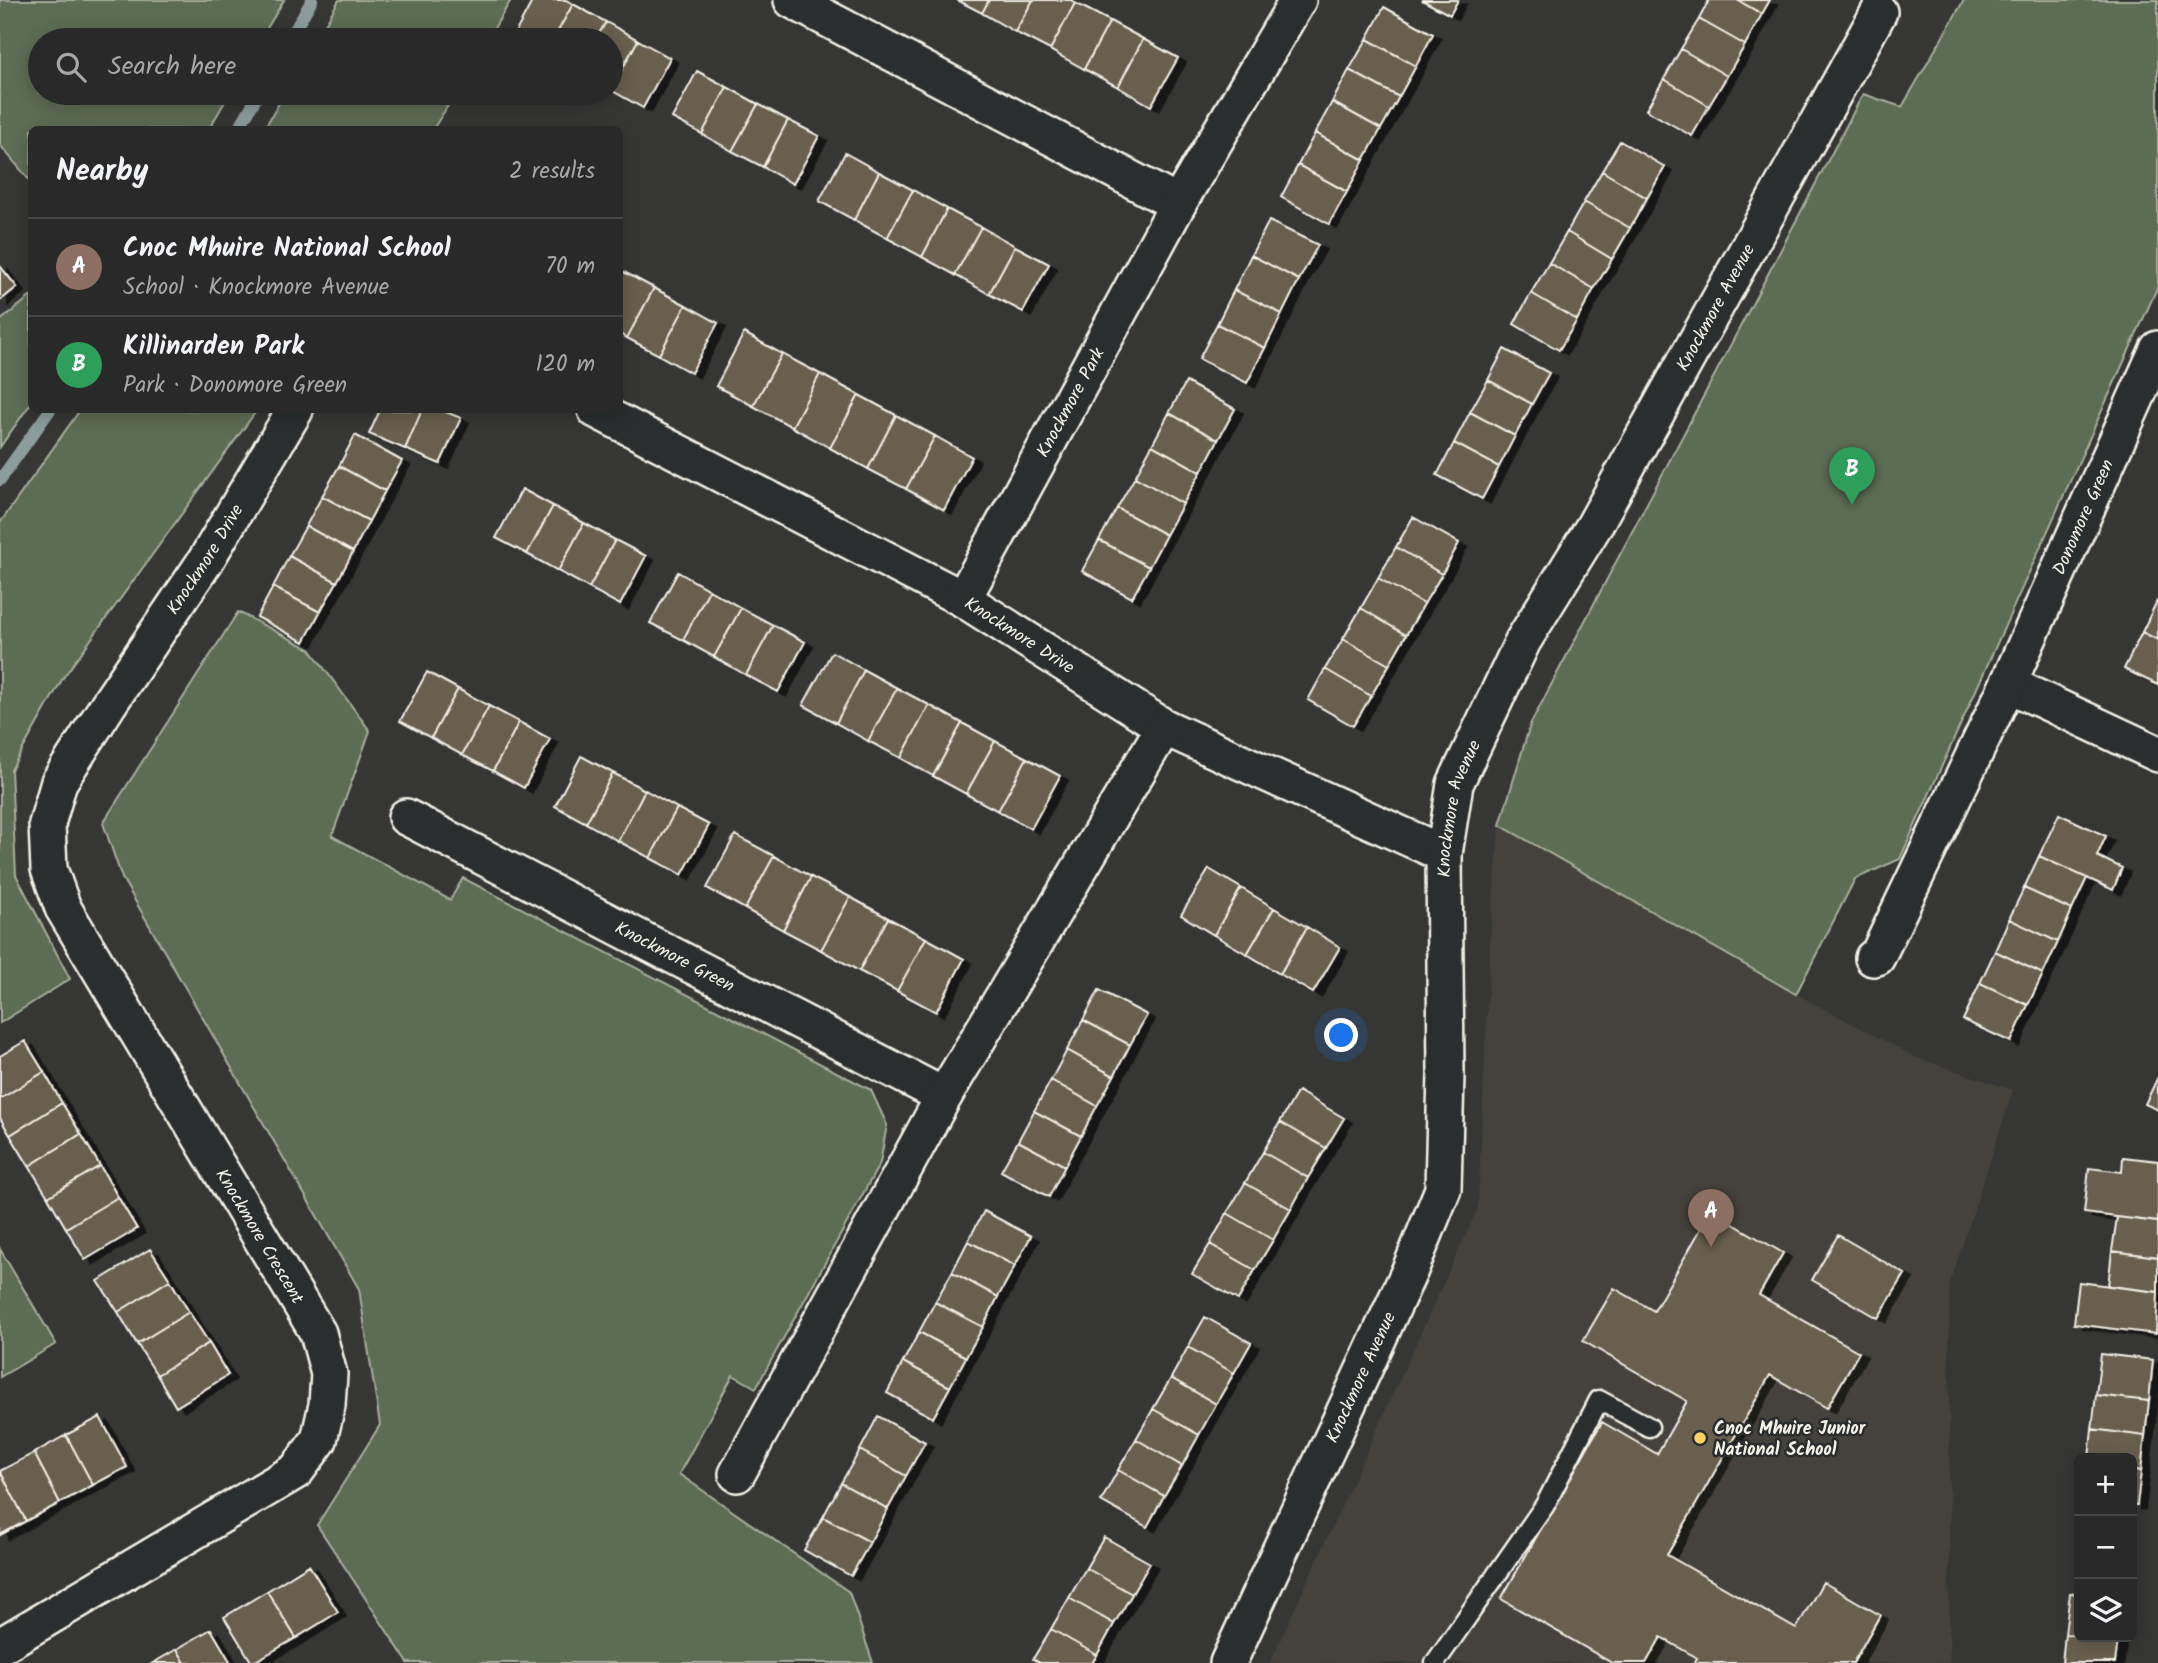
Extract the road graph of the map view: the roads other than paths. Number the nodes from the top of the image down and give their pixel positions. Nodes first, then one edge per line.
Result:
1 (792, 0) edge
2 (1298, 0) edge
3 (1879, 12) dead end
4 (1178, 204) junction
5 (2158, 349) edge
6 (293, 413) edge
7 (602, 413) edge
8 (963, 599) junction
9 (2008, 684) junction
10 (108, 705) joint
11 (1164, 727) junction
12 (2158, 754) edge
13 (406, 817) dead end
14 (1444, 854) junction
15 (1872, 958) dead end
16 (944, 1096) junction
17 (1649, 1427) dead end
18 (737, 1474) dead end
19 (0, 1646) edge
20 (1228, 1663) edge
21 (1435, 1663) edge

1 - 4 street
2 - 4 street, Knockmore Park
3 - 14 street, Knockmore Avenue
4 - 8 street, Knockmore Park
5 - 9 street, Donomore Green
6 - 10 street, Knockmore Drive
7 - 8 street, Knockmore Drive
8 - 11 street, Knockmore Drive
9 - 12 street
9 - 15 street, Donomore Green
10 - 19 street, Knockmore Crescent
11 - 14 street, Knockmore Drive
11 - 16 street
13 - 16 street, Knockmore Green
14 - 20 street, Knockmore Avenue
16 - 18 street
17 - 21 lane

